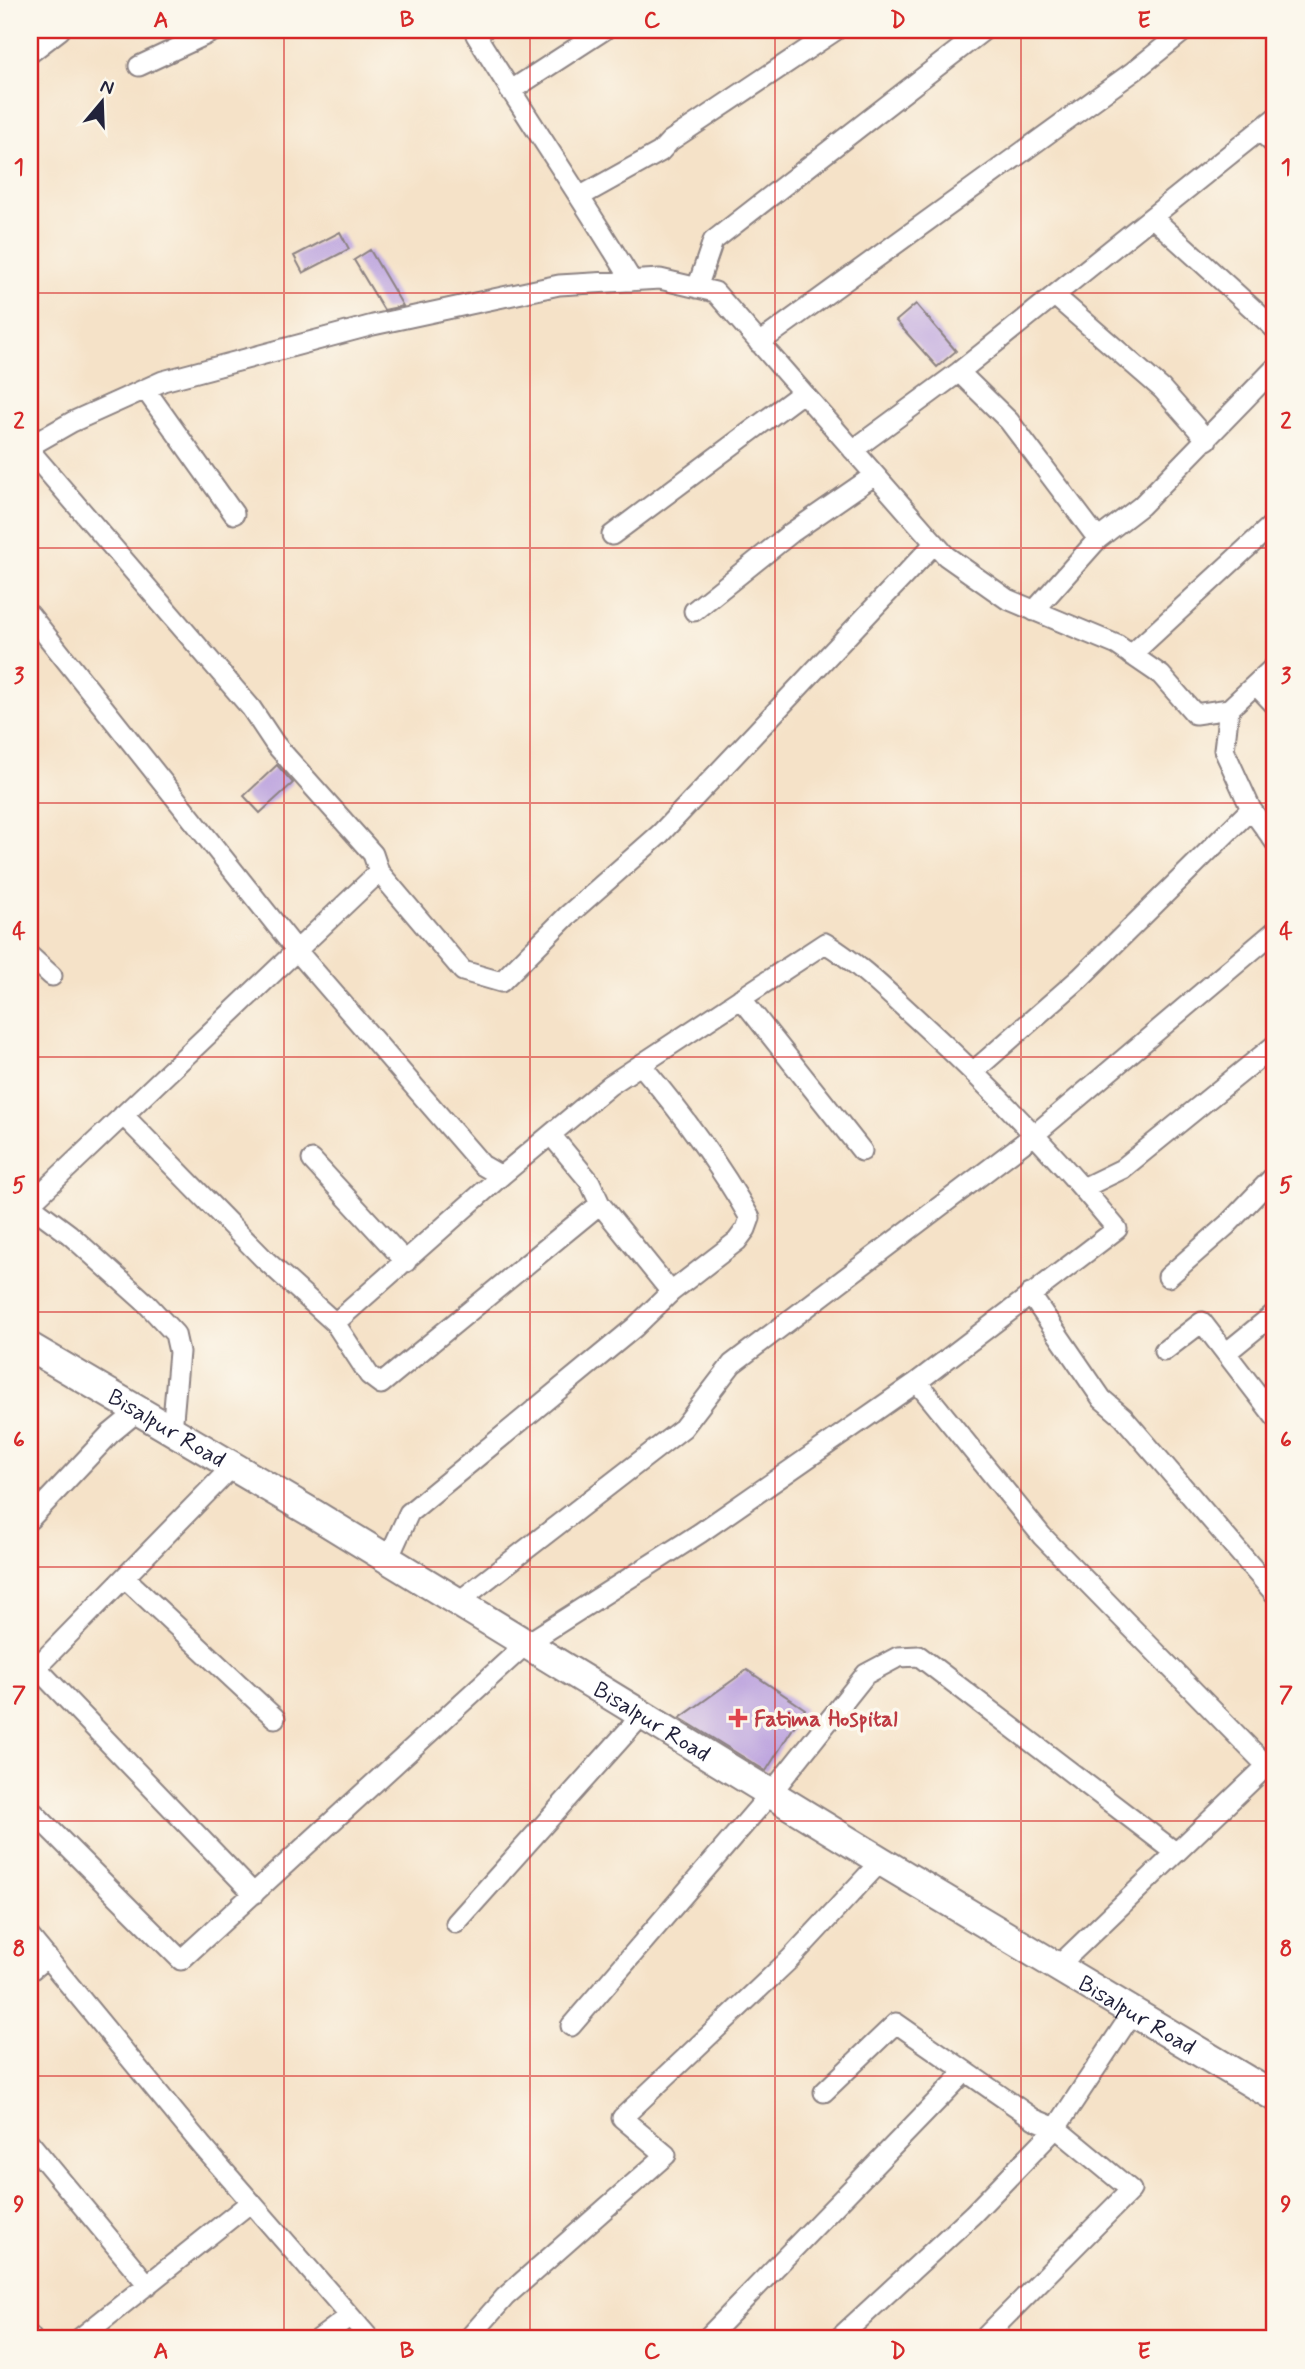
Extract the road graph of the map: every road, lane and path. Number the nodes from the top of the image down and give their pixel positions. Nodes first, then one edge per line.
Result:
1 (60, 30) edge
2 (216, 30) edge
3 (483, 30) edge
4 (604, 30) edge
5 (836, 30) edge
6 (984, 30) edge
7 (1185, 30) edge
8 (30, 53) edge
9 (139, 66) dead end
10 (510, 91) junction
11 (1275, 118) edge
12 (1260, 131) junction
13 (1275, 145) edge
14 (581, 196) junction
15 (1153, 218) junction
16 (632, 281) junction
17 (697, 288) junction
18 (1055, 296) junction
19 (1275, 329) edge
20 (759, 343) junction
21 (1275, 368) edge
22 (959, 372) junction
23 (145, 389) junction
24 (802, 393) junction
25 (1207, 440) junction
26 (30, 446) edge
27 (853, 450) junction
28 (30, 451) edge
29 (875, 475) junction
30 (234, 514) dead end
31 (1275, 522) edge
32 (612, 535) dead end
33 (1098, 539) junction
34 (936, 543) junction
35 (694, 611) dead end
36 (1034, 611) junction
37 (30, 615) edge
38 (1131, 655) junction
39 (1275, 666) edge
40 (1256, 685) junction
41 (1275, 705) edge
42 (1229, 709) junction
43 (1251, 810) junction
44 (1275, 842) edge
45 (379, 872) junction
46 (1275, 931) edge
47 (297, 951) junction
48 (30, 956) edge
49 (52, 976) dead end
50 (741, 998) junction
51 (1275, 1045) edge
52 (641, 1065) junction
53 (974, 1071) junction
54 (123, 1115) junction
55 (551, 1135) junction
56 (1034, 1135) junction
57 (862, 1151) dead end
58 (312, 1160) dead end
59 (501, 1175) junction
60 (1275, 1175) edge
61 (1083, 1188) junction
62 (30, 1204) edge
63 (600, 1204) junction
64 (406, 1262) junction
65 (1168, 1277) dead end
66 (671, 1292) junction
67 (1030, 1294) junction
68 (1275, 1313) edge
69 (335, 1324) junction
70 (30, 1348) edge
71 (1164, 1351) dead end
72 (1226, 1353) junction
73 (917, 1382) junction
74 (138, 1411) junction
75 (1275, 1416) edge
76 (172, 1431) junction
77 (233, 1466) junction
78 (30, 1519) edge
79 (388, 1559) junction
80 (125, 1578) junction
81 (1275, 1594) edge
82 (458, 1602) junction
83 (526, 1644) junction
84 (33, 1670) edge
85 (642, 1715) junction
86 (275, 1718) dead end
87 (1271, 1762) edge
88 (770, 1793) junction
89 (30, 1809) edge
90 (1175, 1852) junction
91 (881, 1861) junction
92 (254, 1894) junction
93 (456, 1923) dead end
94 (30, 1937) edge
95 (47, 1957) junction
96 (1057, 1967) junction
97 (30, 1971) edge
98 (1133, 2012) junction
99 (572, 2026) dead end
100 (965, 2072) junction
101 (824, 2092) dead end
102 (1275, 2097) edge
103 (1056, 2127) junction
104 (30, 2143) edge
105 (251, 2202) junction
106 (148, 2286) junction
107 (350, 2316) junction
108 (79, 2339) edge
109 (319, 2339) edge
110 (370, 2339) edge
111 (468, 2339) edge
112 (706, 2339) edge
113 (838, 2339) edge
114 (983, 2339) edge

1 - 8 street
2 - 9 street
3 - 10 street
4 - 10 street
5 - 14 street
6 - 17 street
7 - 20 street
10 - 14 street
11 - 12 street
12 - 13 street
12 - 15 street
14 - 16 street
15 - 18 street
15 - 19 street
16 - 17 street
16 - 23 street
17 - 20 street
18 - 22 street
18 - 25 street
20 - 24 street
21 - 25 street
22 - 27 street
22 - 33 street
23 - 26 street
23 - 30 street
24 - 27 street
24 - 32 street
25 - 33 street
27 - 29 street
28 - 45 street
29 - 34 street
29 - 35 street
31 - 38 street
33 - 36 street
34 - 36 street
34 - 45 street
36 - 38 street
37 - 47 street
38 - 42 street
39 - 40 street
40 - 41 street
40 - 42 street
42 - 43 street
43 - 44 street
43 - 53 street
45 - 47 street
46 - 56 street
47 - 54 street
47 - 59 street
48 - 49 street
50 - 52 street
50 - 53 street
50 - 57 street
51 - 61 street
52 - 55 street
52 - 66 street
53 - 56 street
54 - 62 street
54 - 69 street
55 - 59 street
55 - 63 street
56 - 61 street
56 - 82 street
58 - 64 street
59 - 64 street
60 - 65 street
61 - 67 street
62 - 76 street
63 - 66 street
63 - 69 street
64 - 69 street
66 - 79 street
67 - 73 street
67 - 81 street
68 - 72 street
70 - 74 main road, Bisalpur Road
71 - 72 street
72 - 75 street
73 - 83 street
73 - 87 street
74 - 76 main road, Bisalpur Road
74 - 78 street
76 - 77 main road, Bisalpur Road
77 - 79 main road, Bisalpur Road
77 - 80 street
79 - 82 main road, Bisalpur Road
80 - 84 street
80 - 86 street
82 - 83 main road, Bisalpur Road
83 - 85 main road, Bisalpur Road
83 - 92 street
84 - 92 street
85 - 88 main road, Bisalpur Road
85 - 93 street
87 - 90 street
88 - 90 street
88 - 91 main road, Bisalpur Road
88 - 99 street
89 - 92 street
90 - 96 street
91 - 96 main road, Bisalpur Road
91 - 111 street
94 - 95 street
95 - 97 street
95 - 105 street
96 - 98 main road, Bisalpur Road
98 - 102 main road, Bisalpur Road
98 - 103 street
100 - 101 street
100 - 103 street
100 - 112 street
103 - 113 street
103 - 114 street
104 - 106 street
105 - 106 street
105 - 107 street
106 - 108 street
107 - 109 street
107 - 110 street

